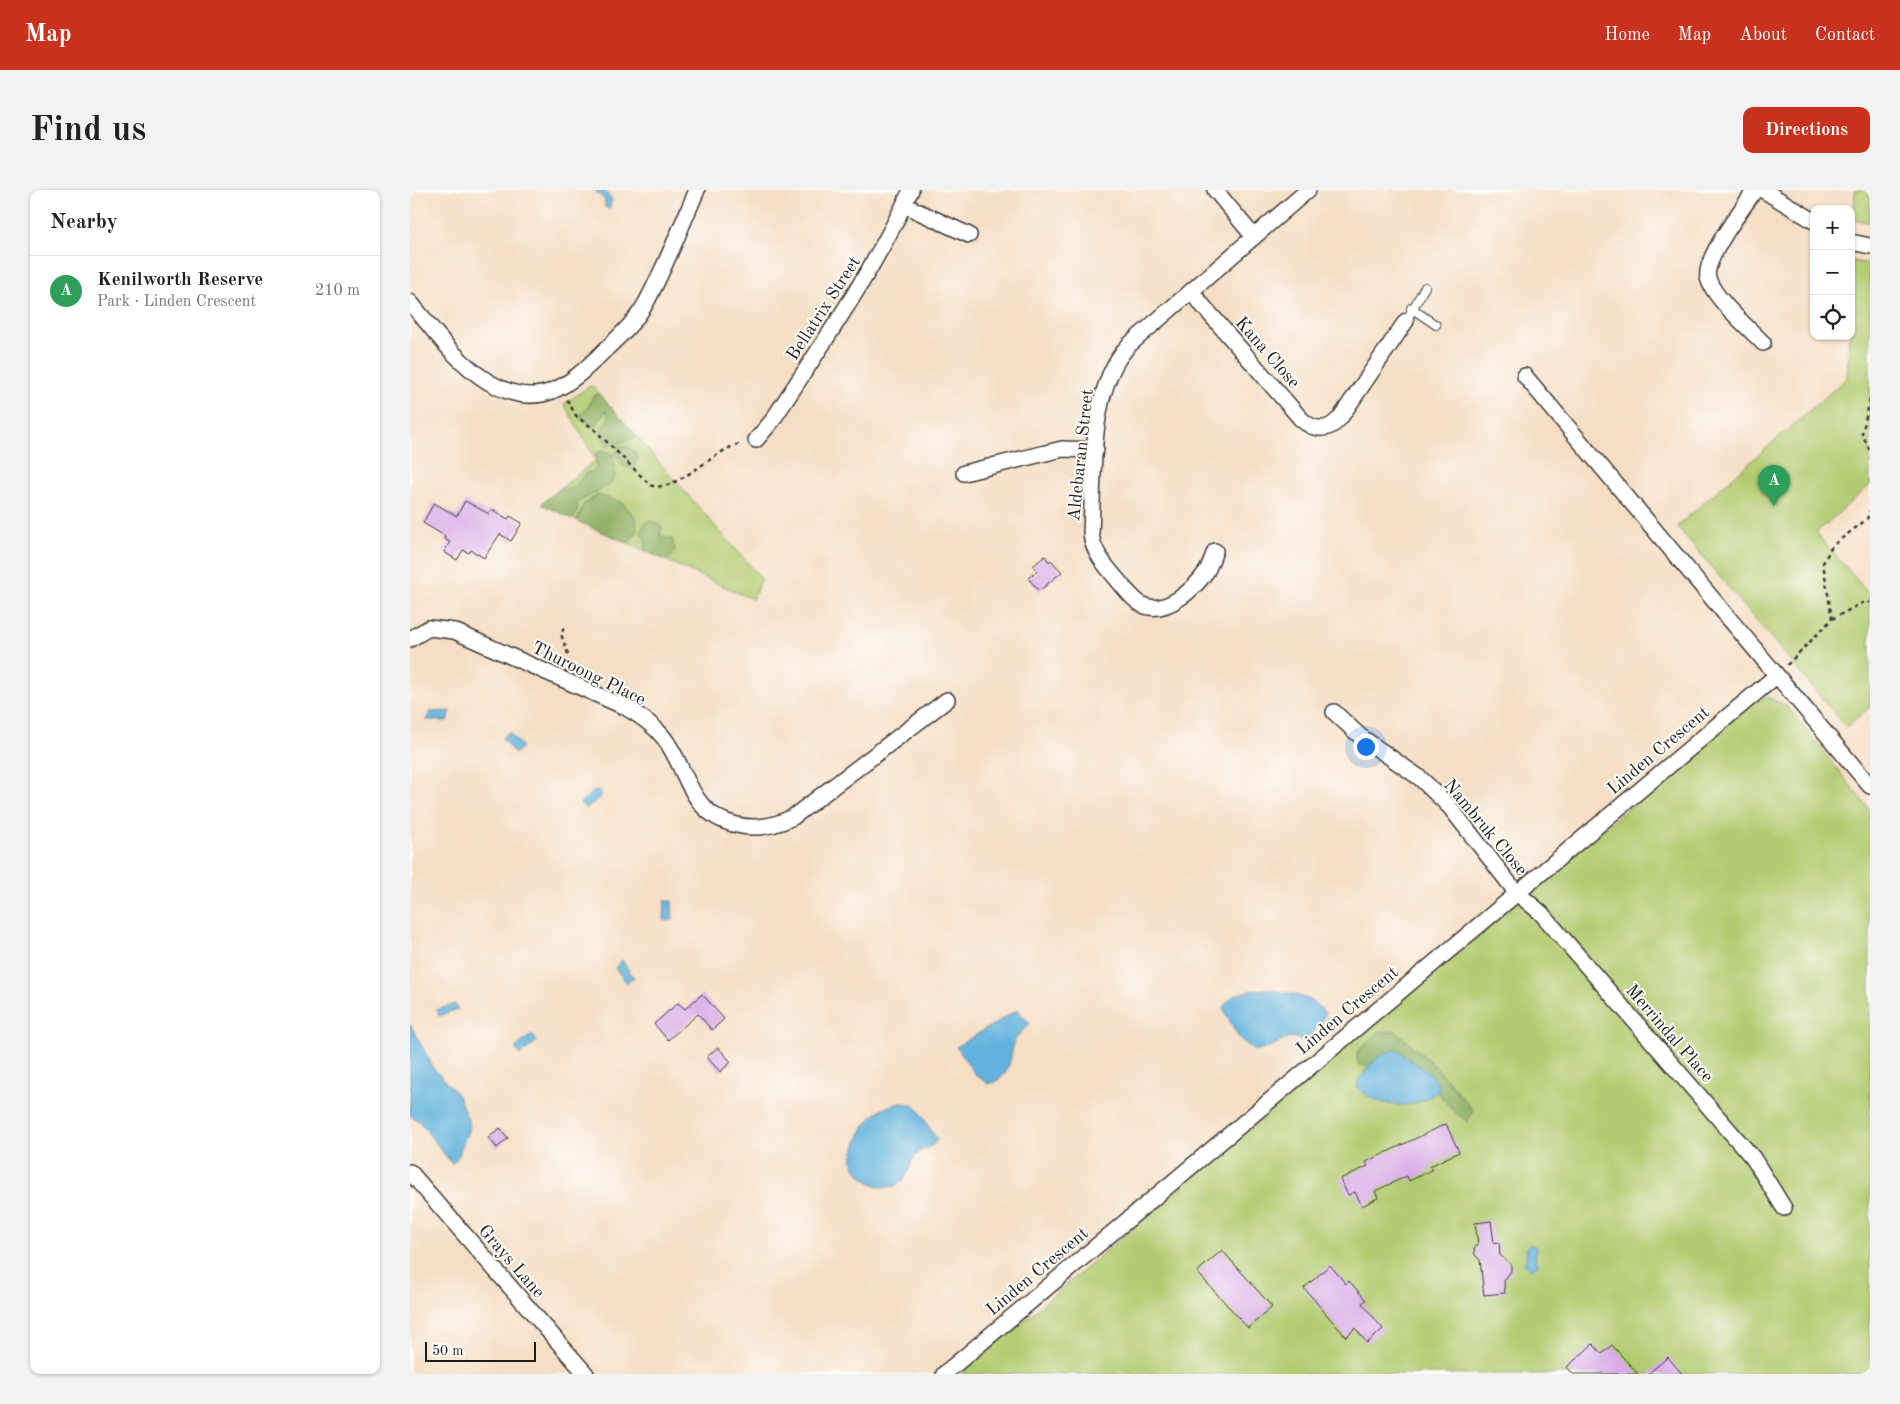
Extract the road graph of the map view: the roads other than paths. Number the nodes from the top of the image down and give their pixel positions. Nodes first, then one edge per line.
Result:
1 (697, 190) edge
2 (911, 190) edge
3 (1215, 190) edge
4 (1308, 190) edge
5 (1754, 190) edge
6 (1763, 190) edge
7 (904, 205) junction
8 (1810, 219) edge
9 (969, 235) dead end
10 (1254, 237) junction
11 (1855, 243) edge
12 (1870, 246) edge
13 (1424, 288) dead end
14 (1191, 292) junction
15 (410, 302) edge
16 (1409, 314) junction
17 (1436, 325) dead end
18 (1763, 343) dead end
19 (1525, 376) dead end
20 (756, 440) road end
21 (1096, 450) junction
22 (964, 473) dead end
23 (1215, 551) dead end
24 (410, 639) edge
25 (1776, 676) junction
26 (947, 700) dead end
27 (1334, 712) dead end
28 (1870, 786) edge
29 (1516, 892) junction
30 (410, 1172) edge
31 (1784, 1208) dead end
32 (586, 1374) edge
33 (944, 1374) edge

1 - 15 street
2 - 7 street, Bellatrix Street
3 - 10 street
4 - 10 street, Aldebaran Street
5 - 18 street
6 - 8 street
7 - 9 street
7 - 20 street, Bellatrix Street
10 - 14 street, Aldebaran Street
11 - 12 street
13 - 16 lane
14 - 16 street, Kana Close
14 - 21 street, Aldebaran Street
16 - 17 lane
19 - 25 street
21 - 22 street
21 - 23 street, Aldebaran Street
24 - 26 street, Thuroong Place
25 - 28 street
25 - 29 street, Linden Crescent
27 - 29 street, Nambruk Close
29 - 31 street, Merrindal Place
29 - 33 street, Linden Crescent
30 - 32 street, Grays Lane

